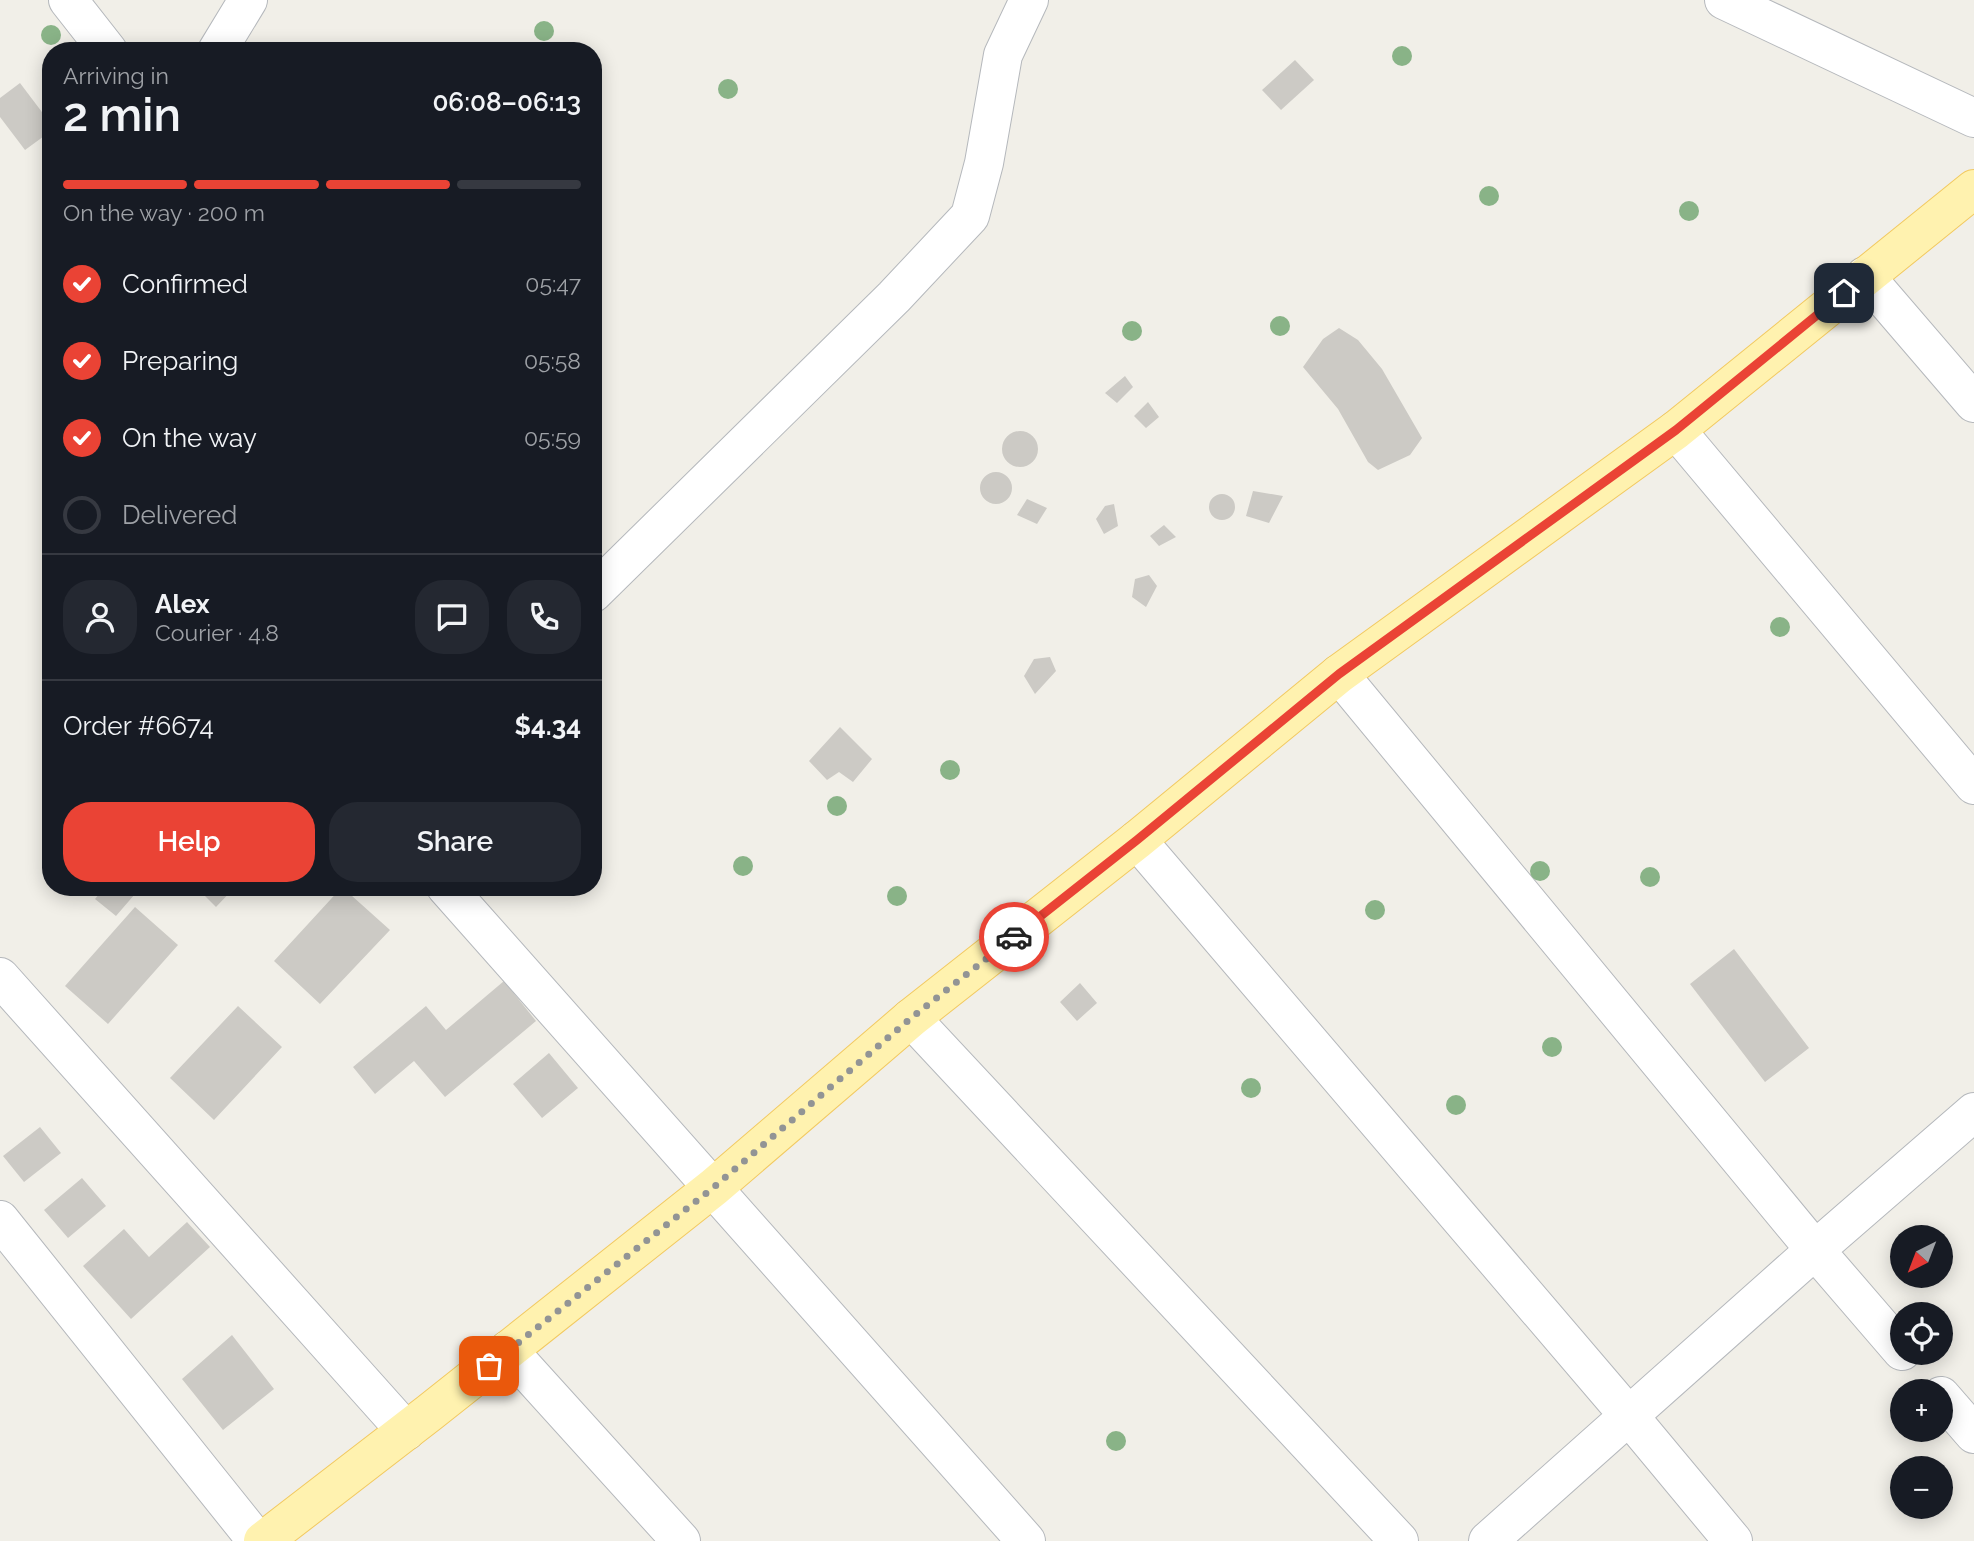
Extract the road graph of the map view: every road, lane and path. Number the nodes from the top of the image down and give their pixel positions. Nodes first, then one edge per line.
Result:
1 (68, 0) edge
2 (248, 0) edge
3 (1028, 0) edge
4 (1724, 0) edge
5 (101, 42) edge
6 (222, 42) edge
7 (1974, 118) edge
8 (1974, 189) edge
9 (1865, 276) junction
10 (1974, 402) edge
11 (1676, 430) junction
12 (602, 584) edge
13 (1339, 674) junction
14 (1974, 786) edge
15 (1137, 840) junction
16 (454, 896) edge
17 (0, 977) edge
18 (911, 1018) junction
19 (1974, 1112) edge
20 (714, 1187) junction
21 (0, 1220) edge
22 (1815, 1250) junction
23 (1890, 1337) edge
24 (508, 1350) junction
25 (1914, 1365) edge
26 (1927, 1379) edge
27 (1953, 1409) edge
28 (1629, 1416) junction
29 (405, 1431) junction
30 (1974, 1434) edge
31 (257, 1541) edge
32 (263, 1541) edge
33 (681, 1541) edge
34 (1026, 1541) edge
35 (1399, 1541) edge
36 (1488, 1541) edge
37 (1732, 1541) edge

1 - 5 street
2 - 6 street
3 - 12 street
4 - 7 street
8 - 9 main road
9 - 10 street
9 - 11 main road
11 - 13 main road
11 - 14 street
13 - 15 main road
13 - 22 street
15 - 18 main road
15 - 28 street
16 - 20 street
17 - 29 street
18 - 20 main road
18 - 35 street
19 - 22 street
20 - 24 main road
20 - 34 street
21 - 31 street
22 - 23 street
22 - 28 street
24 - 29 main road
24 - 33 street
25 - 26 street
27 - 30 street
28 - 36 street
28 - 37 street
29 - 32 main road

